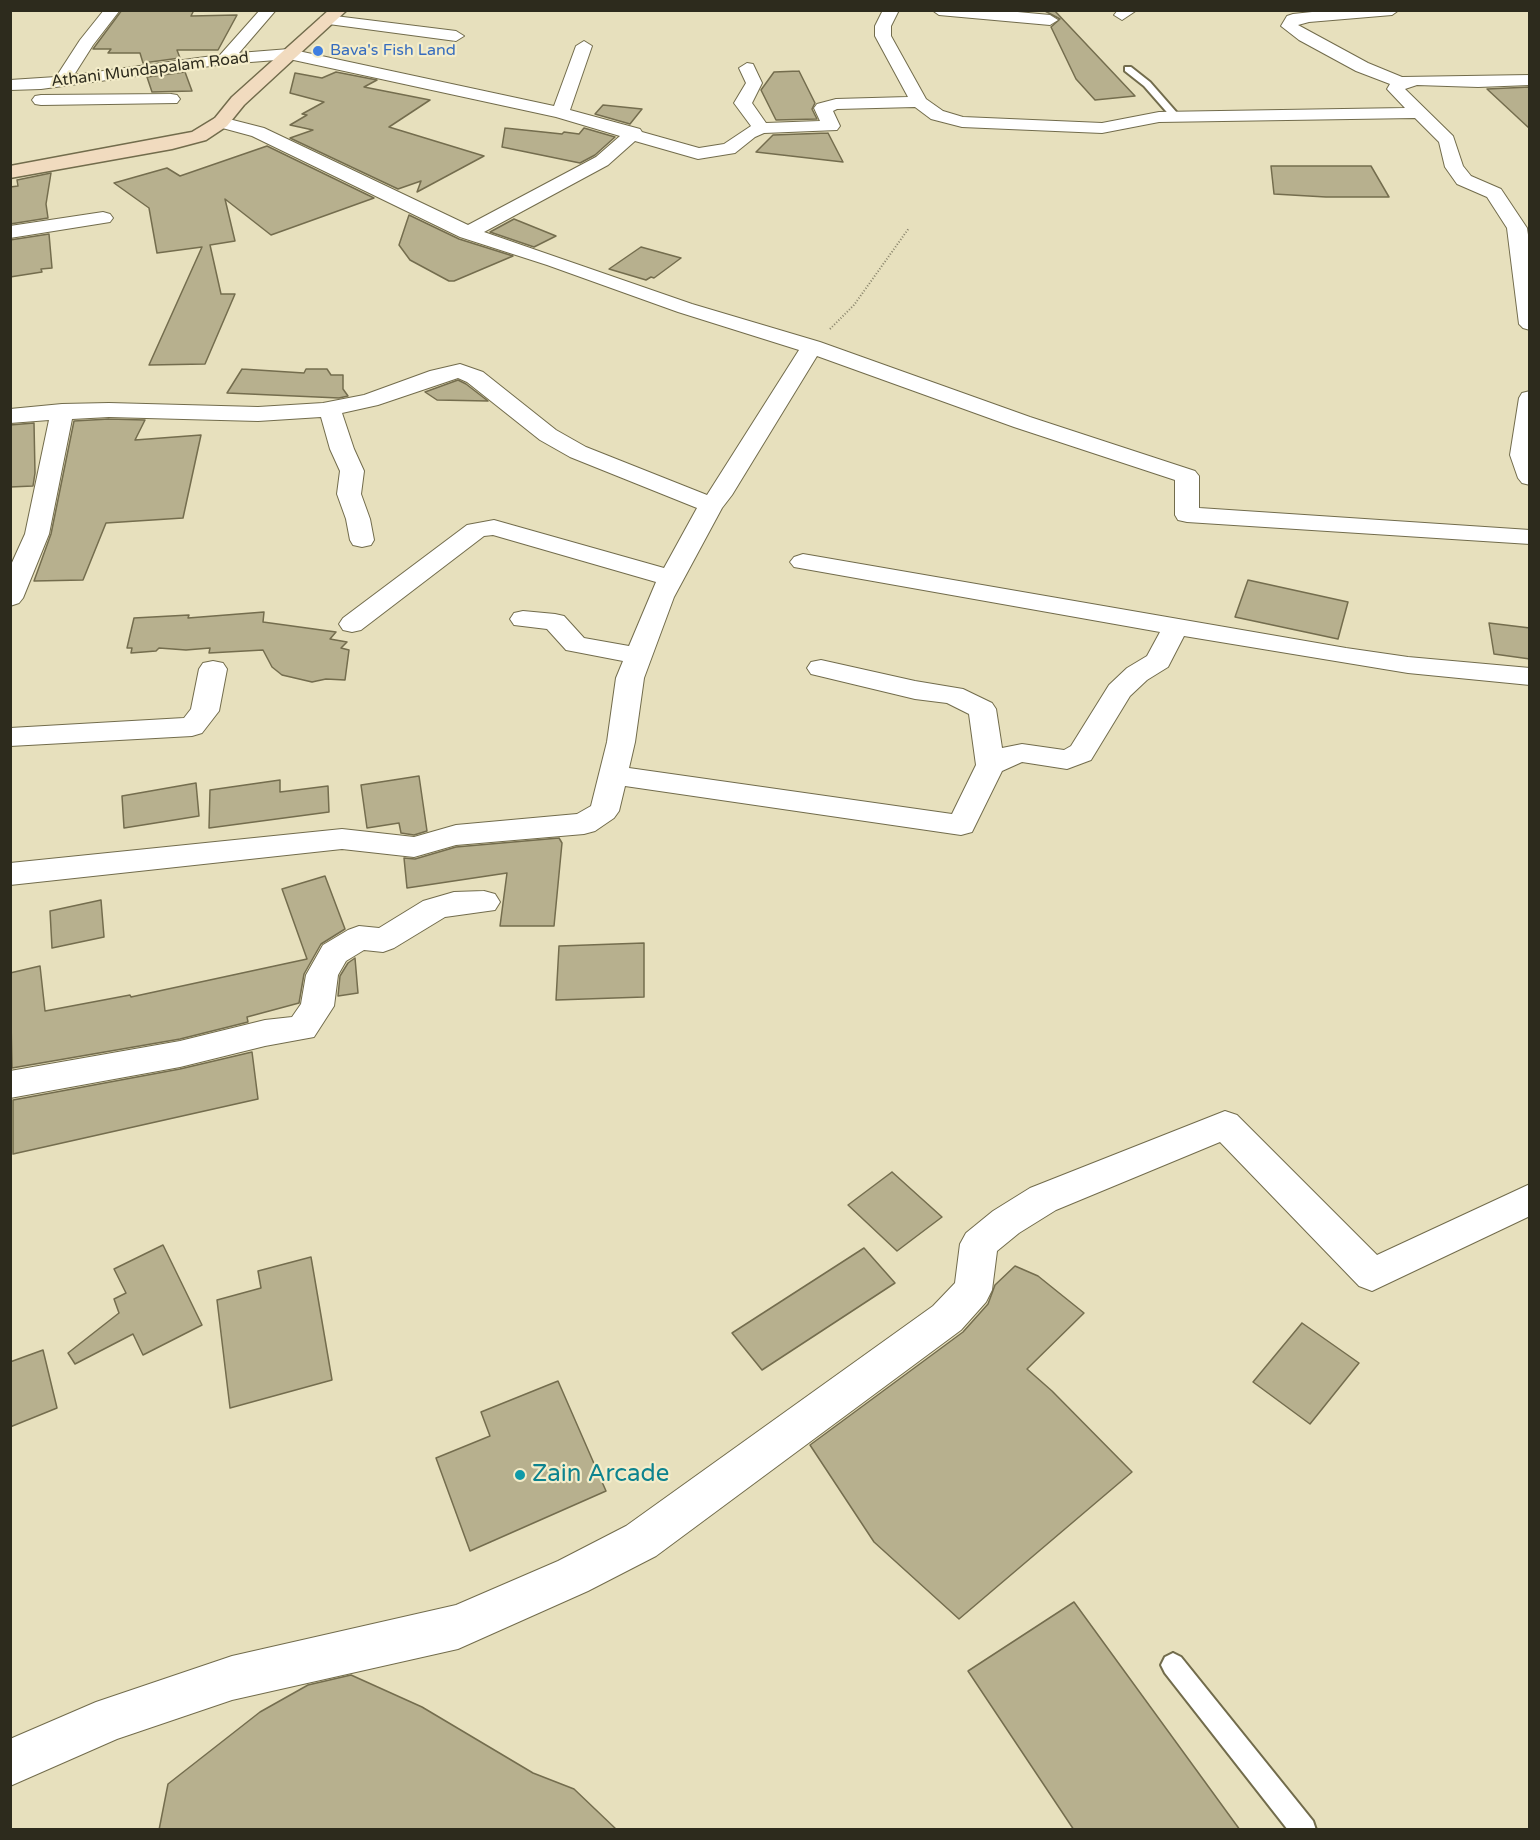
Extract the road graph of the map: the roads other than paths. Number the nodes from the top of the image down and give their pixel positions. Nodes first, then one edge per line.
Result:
1 (113, 10) edge
2 (269, 10) edge
3 (891, 10) edge
4 (939, 10) edge
5 (1274, 10) edge
6 (1392, 10) edge
7 (333, 15) edge
8 (1293, 19) junction
9 (1050, 20) dead end
10 (456, 36) dead end
11 (584, 46) dead end
12 (289, 54) junction
13 (225, 59) junction
14 (747, 68) dead end
15 (1128, 69) dead end
16 (62, 80) junction
17 (1530, 80) edge
18 (1402, 82) junction
19 (10, 85) edge
20 (171, 99) dead end
21 (10, 101) edge
22 (919, 102) junction
23 (560, 112) junction
24 (1418, 113) junction
25 (1175, 116) junction
26 (221, 122) junction
27 (761, 128) junction
28 (634, 133) junction
29 (10, 172) edge
30 (103, 218) dead end
31 (1523, 227) edge
32 (10, 232) edge
33 (467, 233) junction
34 (1530, 324) edge
35 (812, 347) junction
36 (1530, 398) edge
37 (330, 409) junction
38 (62, 411) junction
39 (10, 416) edge
40 (1530, 477) edge
41 (711, 505) junction
42 (1530, 537) edge
43 (362, 540) dead end
44 (803, 562) dead end
45 (670, 578) junction
46 (10, 598) edge
47 (523, 618) dead end
48 (352, 624) dead end
49 (1175, 628) junction
50 (638, 656) junction
51 (213, 669) dead end
52 (821, 669) dead end
53 (1530, 677) edge
54 (10, 737) edge
55 (990, 765) junction
56 (612, 776) junction
57 (10, 874) edge
58 (484, 902) dead end
59 (10, 1085) edge
60 (1530, 1199) edge
61 (1173, 1665) dead end
62 (10, 1763) edge
63 (1304, 1830) edge

1 - 16 street
2 - 13 street
3 - 22 street
4 - 9 street
5 - 8 street
6 - 8 street
7 - 10 street
7 - 12 street
8 - 18 street
11 - 23 street
12 - 13 street, Athani Mundapalam Road
12 - 23 street, Athani Mundapalam Road
12 - 26 street
13 - 16 street, Athani Mundapalam Road
14 - 27 street
15 - 25 lane
16 - 19 street, Athani Mundapalam Road
17 - 18 street
18 - 24 street
20 - 21 street
22 - 25 street
22 - 27 street
23 - 28 street, Athani Mundapalam Road
24 - 25 street
24 - 31 street
26 - 29 street
26 - 33 street
27 - 28 street, Athani Mundapalam Road
28 - 33 street
30 - 32 street
31 - 34 street
33 - 35 street
35 - 41 street
35 - 42 street
36 - 40 street
37 - 38 street
37 - 41 street
37 - 43 street
38 - 39 street
38 - 46 street
41 - 45 street
44 - 49 street
45 - 48 street
45 - 50 street
47 - 50 street
49 - 53 street
49 - 55 street
50 - 56 street
51 - 54 street
52 - 55 street
55 - 56 street
56 - 57 street
58 - 59 street
60 - 62 street
61 - 63 lane

